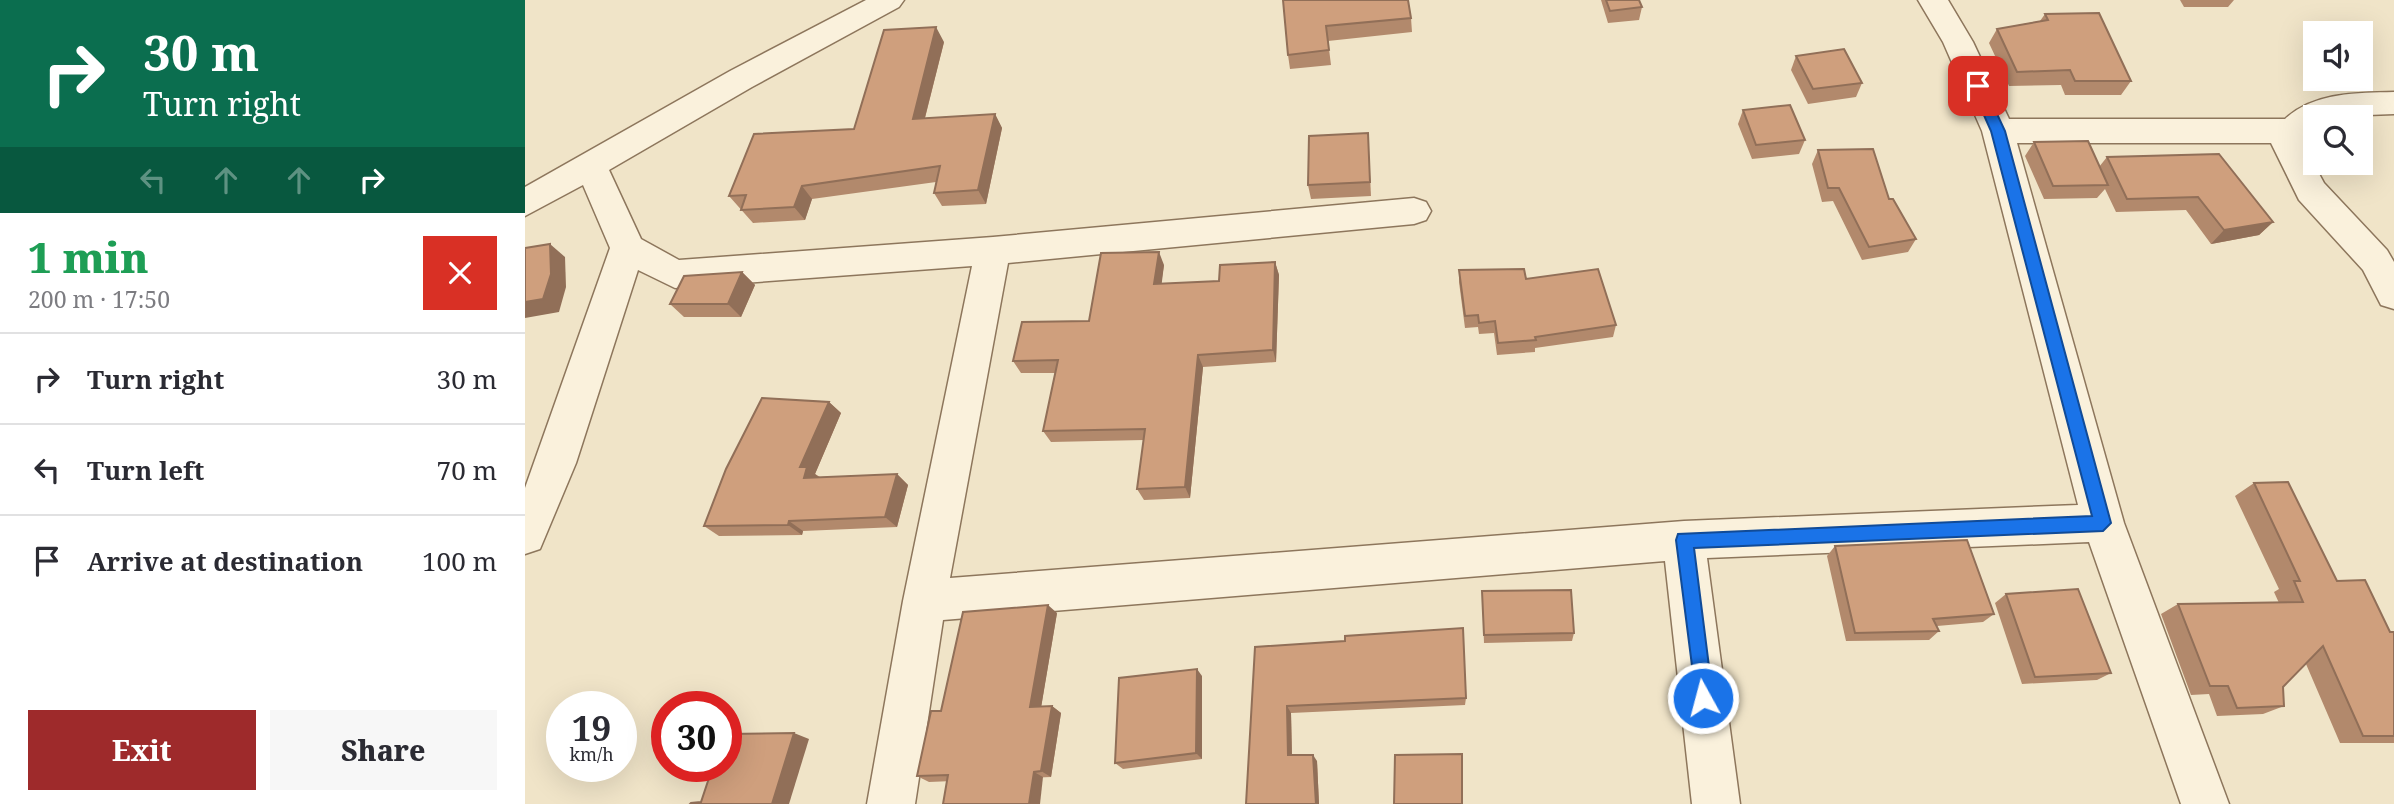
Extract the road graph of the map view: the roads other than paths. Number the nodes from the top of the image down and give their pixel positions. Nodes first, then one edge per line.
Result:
1 (890, 0) edge
2 (1933, 0) edge
3 (2394, 103) edge
4 (1998, 131) junction
5 (2292, 131) junction
6 (590, 164) junction
7 (525, 203) edge
8 (1414, 211) dead end
9 (628, 248) junction
10 (993, 251) junction
11 (2394, 295) edge
12 (2103, 523) junction
13 (525, 535) edge
14 (1684, 540) junction
15 (924, 601) junction
16 (891, 804) edge
17 (1716, 804) edge
18 (2205, 804) edge

1 - 6 street
2 - 4 street
3 - 5 street
4 - 5 street
4 - 12 street
5 - 11 street
6 - 7 street
6 - 9 street
8 - 10 street
9 - 10 street
9 - 13 street
10 - 15 street
12 - 14 street
12 - 18 street
14 - 15 street
14 - 17 street
15 - 16 street

